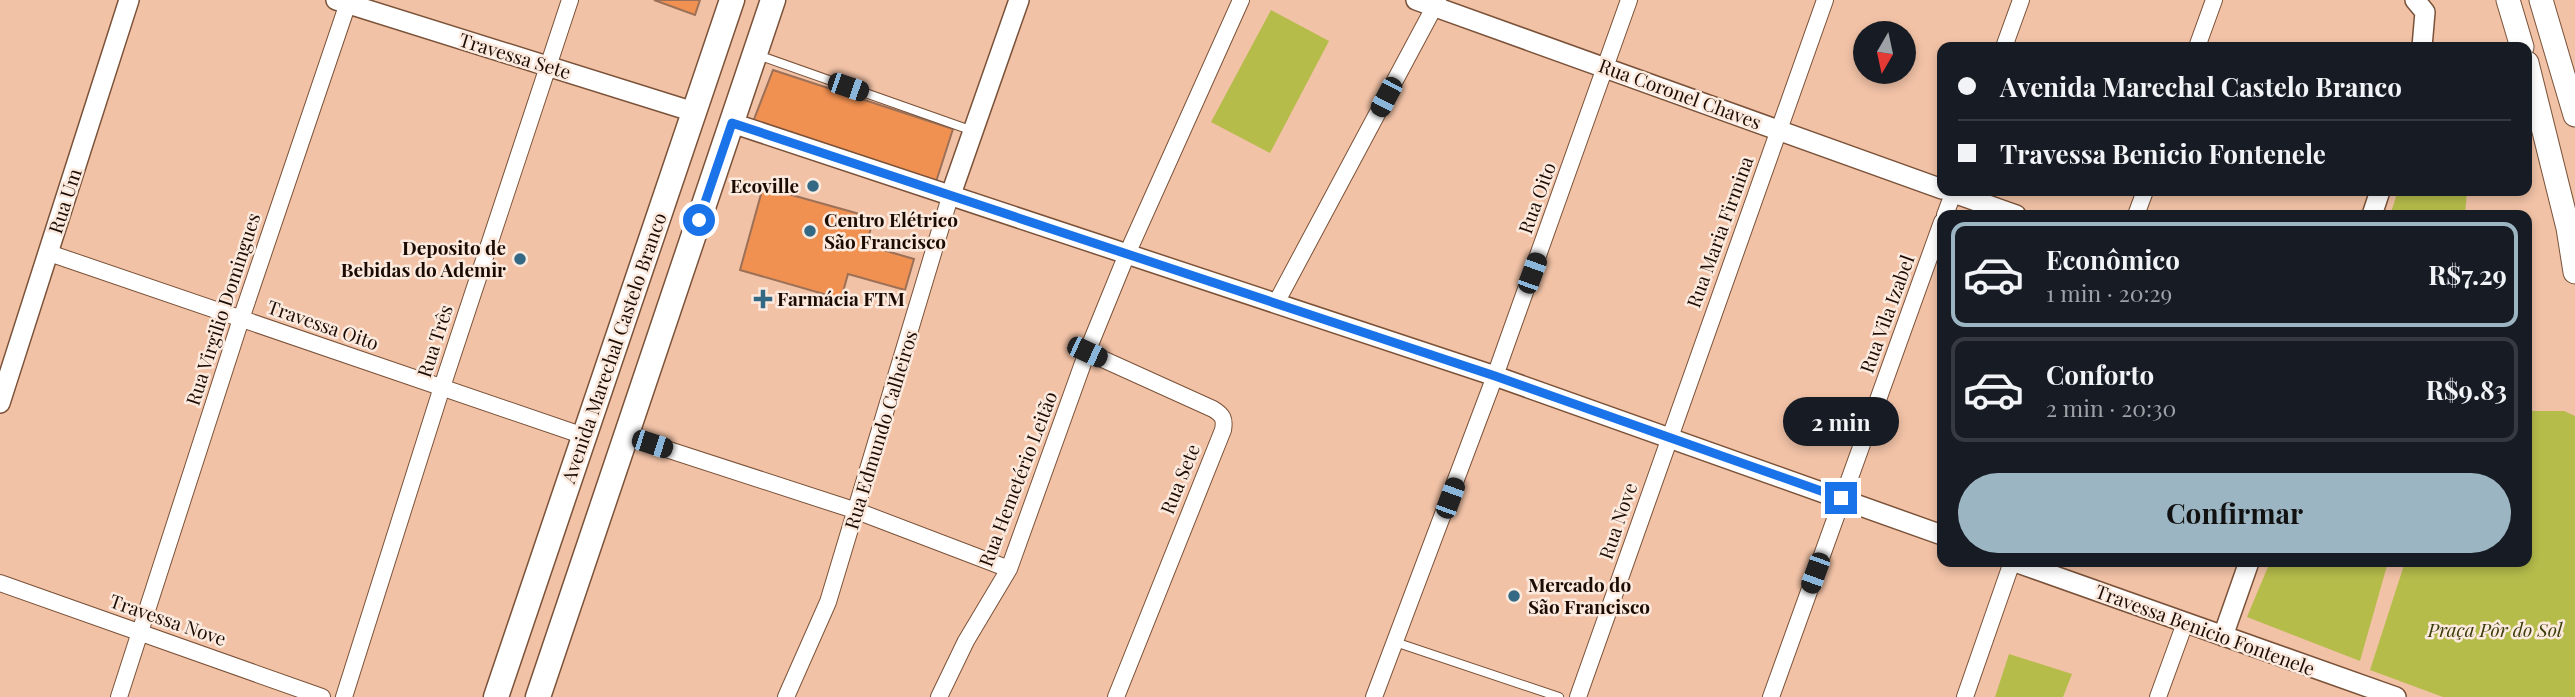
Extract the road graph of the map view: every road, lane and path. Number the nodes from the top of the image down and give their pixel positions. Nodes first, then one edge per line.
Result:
1 (129, 0) edge
2 (570, 0) edge
3 (732, 0) edge
4 (773, 0) edge
5 (1019, 0) edge
6 (1241, 0) edge
7 (1416, 0) edge
8 (1629, 0) edge
9 (1825, 0) edge
10 (2021, 0) edge
11 (2214, 0) edge
12 (2415, 0) edge
13 (2515, 0) edge
14 (2541, 0) edge
15 (344, 1) edge
16 (1437, 3) edge
17 (2006, 42) edge
18 (2199, 42) edge
19 (2422, 42) edge
20 (2521, 42) edge
21 (755, 54) junction
22 (549, 67) junction
23 (1606, 67) junction
24 (2532, 80) edge
25 (2535, 90) junction
26 (2573, 107) edge
27 (694, 112) junction
28 (732, 123) junction
29 (1779, 130) junction
30 (974, 131) junction
31 (1937, 187) edge
32 (1963, 196) edge
33 (950, 197) junction
34 (2002, 210) edge
35 (2575, 210) edge
36 (1937, 236) edge
37 (49, 253) junction
38 (1127, 254) junction
39 (2575, 272) edge
40 (1276, 303) junction
41 (242, 319) junction
42 (1087, 352) junction
43 (1495, 376) junction
44 (442, 387) junction
45 (0, 402) edge
46 (584, 436) junction
47 (626, 436) junction
48 (1669, 439) junction
49 (1841, 498) junction
50 (857, 511) junction
51 (1937, 533) edge
52 (2012, 567) edge
53 (2028, 567) edge
54 (2247, 567) edge
55 (1009, 569) junction
56 (0, 583) edge
57 (2185, 623) junction
58 (140, 632) junction
59 (2223, 636) junction
60 (1395, 642) junction
61 (119, 697) edge
62 (322, 697) edge
63 (344, 697) edge
64 (496, 697) edge
65 (538, 697) edge
66 (786, 697) edge
67 (939, 697) edge
68 (1116, 697) edge
69 (1374, 697) edge
70 (1559, 697) edge
71 (1578, 697) edge
72 (1771, 697) edge
73 (1965, 697) edge
74 (2158, 697) edge
75 (2396, 697) edge

1 - 37 street, Rua Um
2 - 22 street, Rua Três
3 - 27 main road, Avenida Marechal Castelo Branco
4 - 21 main road, Avenida Marechal Castelo Branco
5 - 30 street, Rua Edmundo Calheiros
6 - 38 street, Rua Hemetério Leitão
7 - 16 street, Rua Coronel Chaves
8 - 23 street, Rua Oito
9 - 29 street, Rua Maria Firmina
10 - 17 street
11 - 18 street
12 - 19 street
13 - 20 main road
13 - 26 main road
14 - 26 main road
15 - 22 street, Travessa Sete
15 - 41 street, Rua Virgilio Domingues
16 - 23 street, Rua Coronel Chaves
16 - 40 street
21 - 28 main road, Avenida Marechal Castelo Branco
21 - 30 lane
22 - 27 street, Travessa Sete
22 - 44 street, Rua Três
23 - 29 street, Rua Coronel Chaves
23 - 43 street, Rua Oito
24 - 25 main road
25 - 35 main road
25 - 39 main road
27 - 46 main road, Avenida Marechal Castelo Branco
28 - 33 street
28 - 47 main road, Avenida Marechal Castelo Branco
29 - 31 street, Rua Coronel Chaves
29 - 48 street, Rua Maria Firmina
30 - 33 street, Rua Edmundo Calheiros
32 - 34 street, Rua Coronel Chaves
33 - 38 street
33 - 50 street, Rua Edmundo Calheiros
36 - 49 street, Rua Vila Izabel
37 - 41 street, Travessa Oito
37 - 45 street, Rua Um
38 - 40 street
38 - 42 street, Rua Hemetério Leitão
40 - 43 street
41 - 44 street, Travessa Oito
41 - 58 street, Rua Virgilio Domingues
42 - 55 street, Rua Hemetério Leitão
42 - 68 street, Rua Sete
43 - 48 street
43 - 60 street, Rua Oito
44 - 46 street, Travessa Oito
44 - 63 street, Rua Três
46 - 64 main road, Avenida Marechal Castelo Branco
47 - 50 street
47 - 65 main road, Avenida Marechal Castelo Branco
48 - 49 street
48 - 71 street, Rua Nove
49 - 51 street
49 - 72 street, Rua Vila Izabel
50 - 55 street
50 - 66 street, Rua Edmundo Calheiros
52 - 73 street
53 - 57 street, Travessa Benicio Fontenele
54 - 59 street
55 - 67 street, Rua Hemetério Leitão
56 - 58 street, Travessa Nove
57 - 59 street, Travessa Benicio Fontenele
57 - 74 street
58 - 61 street, Rua Virgilio Domingues
58 - 62 street, Travessa Nove
59 - 75 street, Travessa Benicio Fontenele
60 - 69 street, Rua Oito
60 - 70 lane

